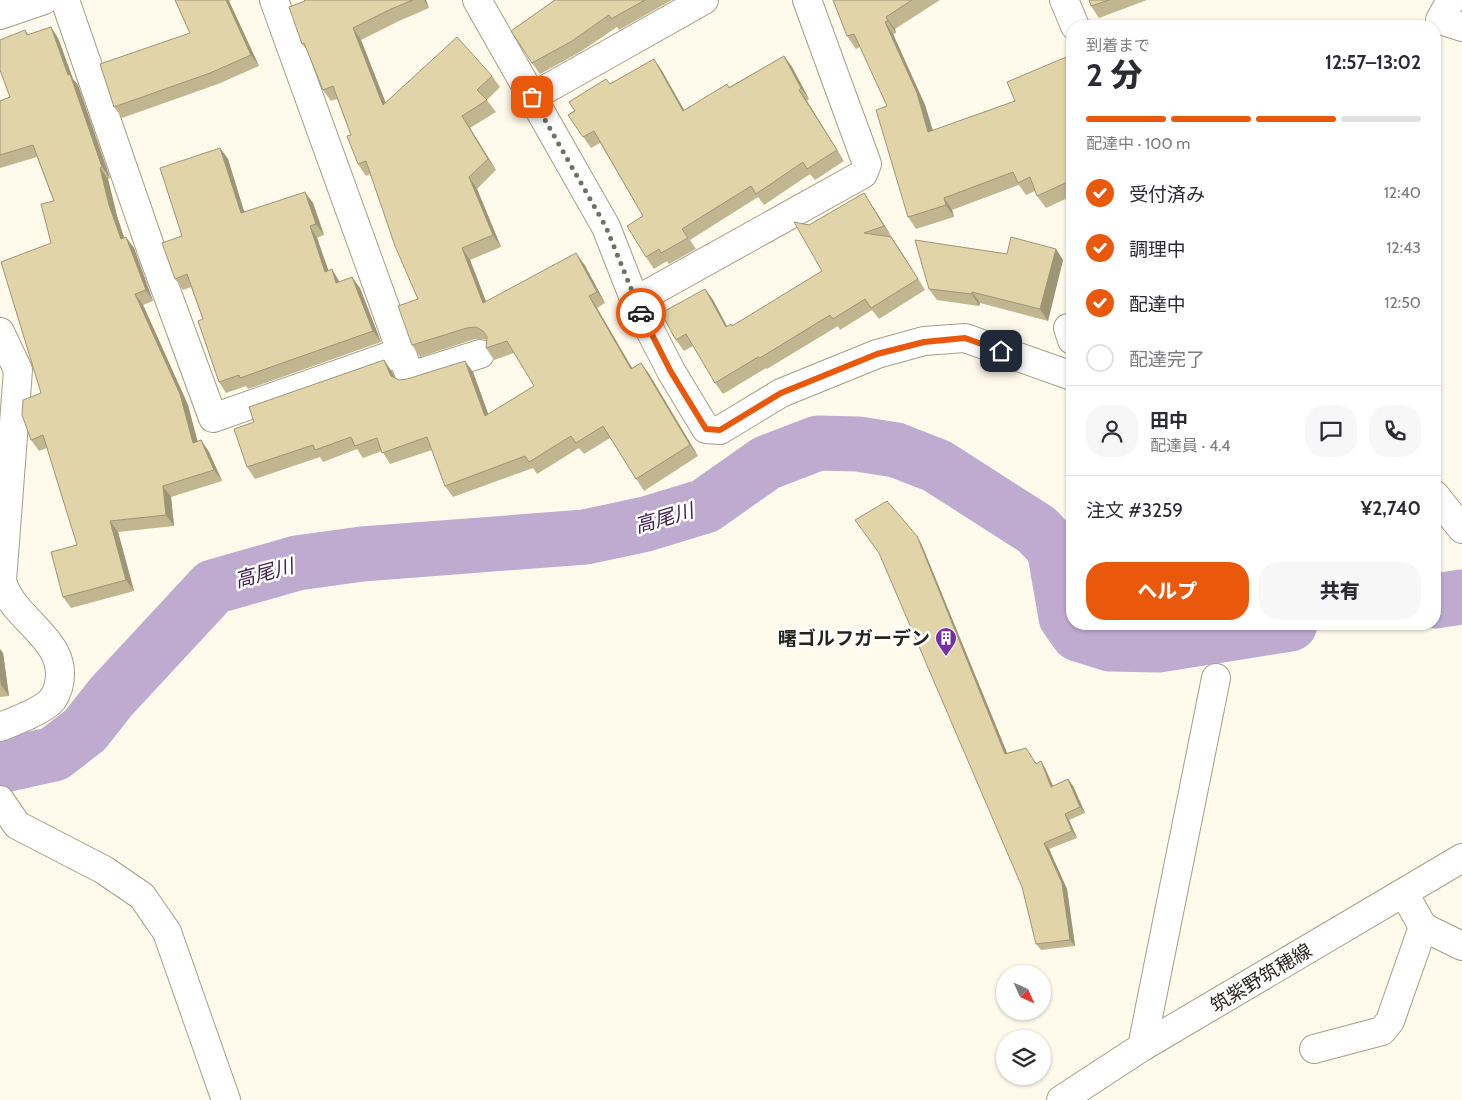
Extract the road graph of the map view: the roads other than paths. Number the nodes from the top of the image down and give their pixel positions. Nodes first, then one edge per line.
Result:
1 (44, 0) edge
2 (65, 0) edge
3 (274, 0) edge
4 (477, 0) edge
5 (704, 0) edge
6 (806, 0) edge
7 (1064, 0) edge
8 (1451, 0) edge
9 (0, 15) edge
10 (1072, 20) edge
11 (1440, 20) edge
12 (1441, 20) edge
13 (1462, 27) edge
14 (532, 97) junction
15 (636, 301) junction
16 (0, 332) edge
17 (401, 352) junction
18 (480, 354) dead end
19 (1066, 374) edge
20 (1441, 503) edge
21 (1462, 529) edge
22 (1216, 678) dead end
23 (0, 727) edge
24 (0, 800) edge
25 (1462, 858) edge
26 (1404, 893) junction
27 (1423, 927) junction
28 (1462, 946) edge
29 (1142, 1048) junction
30 (1314, 1049) dead end
31 (1067, 1099) edge
32 (226, 1100) edge

1 - 9 street
2 - 17 street
3 - 17 street
4 - 14 street
5 - 14 street
6 - 15 street
7 - 10 street
8 - 11 street
12 - 13 street
14 - 15 street
15 - 19 street
16 - 23 street
17 - 18 street
20 - 21 street
22 - 29 street
24 - 32 street
25 - 26 street, 筑紫野筑穂線
26 - 27 street
26 - 29 street, 筑紫野筑穂線
27 - 28 street
27 - 30 street
29 - 31 street, 筑紫野筑穂線

